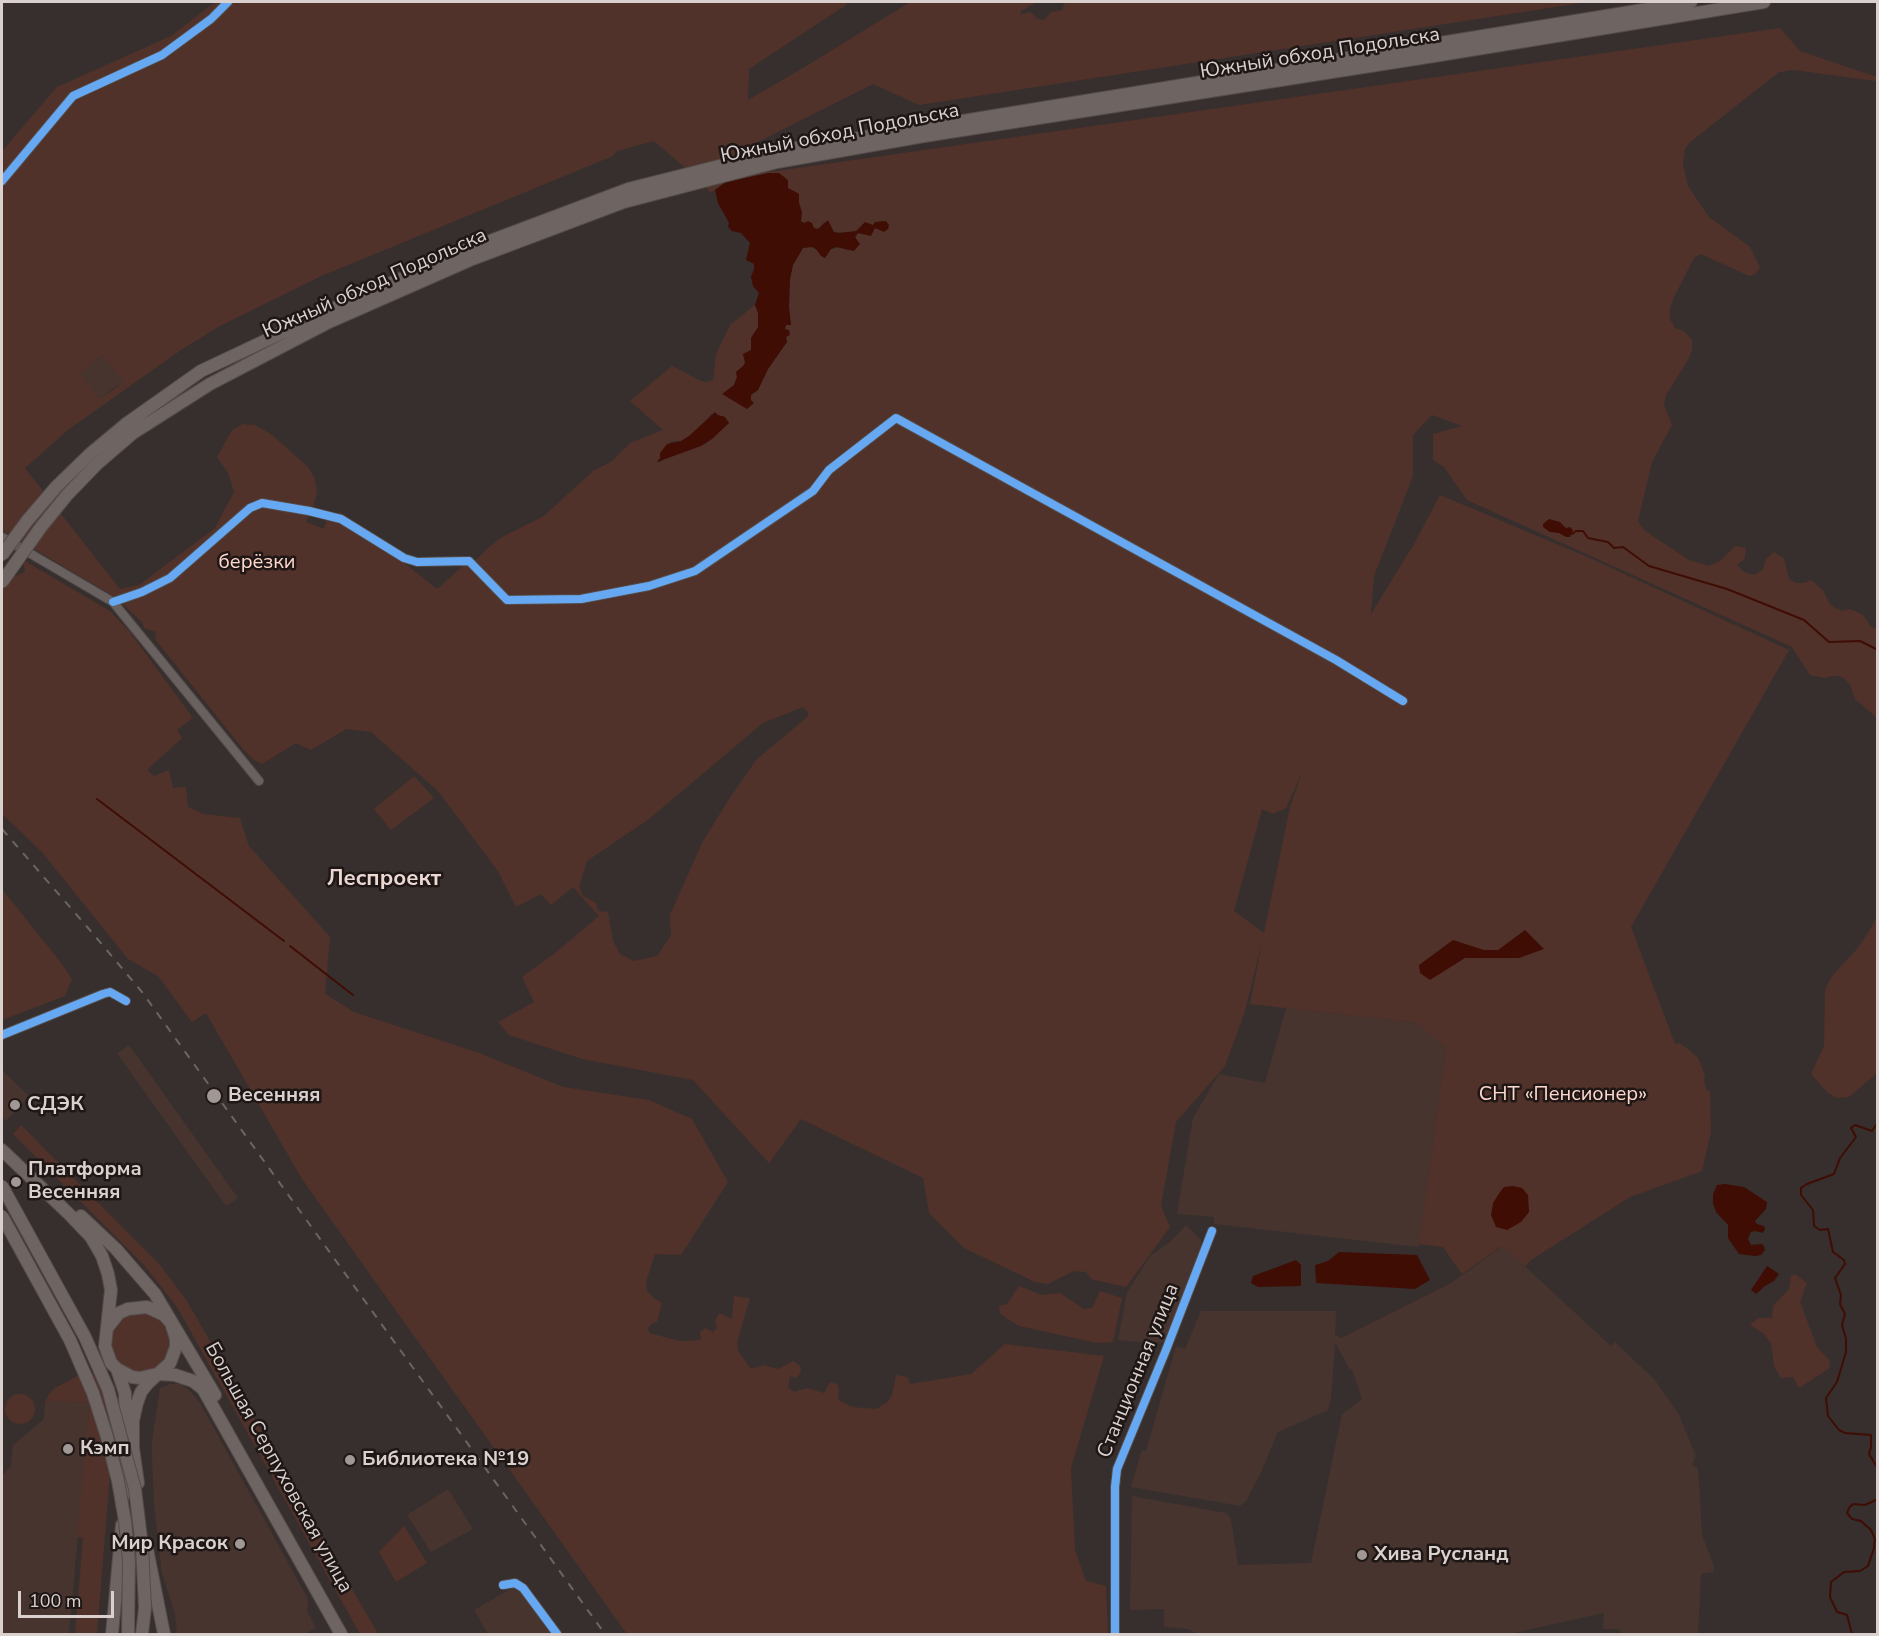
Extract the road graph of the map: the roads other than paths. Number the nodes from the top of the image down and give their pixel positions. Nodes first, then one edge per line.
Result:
1 (228, 2) edge
2 (1691, 2) edge
3 (1764, 2) edge
4 (2, 181) edge
5 (129, 428) junction
6 (2, 537) edge
7 (2, 555) edge
8 (2, 582) edge
9 (113, 602) junction
10 (1403, 701) dead end
11 (259, 782) dead end
12 (126, 1001) dead end
13 (2, 1035) edge
14 (2, 1141) edge
15 (2, 1150) edge
16 (2, 1186) edge
17 (2, 1216) edge
18 (1212, 1231) dead end
19 (171, 1323) junction
20 (108, 1328) junction
21 (117, 1369) junction
22 (157, 1374) junction
23 (129, 1443) junction
24 (503, 1585) dead end
25 (114, 1635) edge
26 (128, 1635) edge
27 (142, 1635) edge
28 (158, 1635) edge
29 (164, 1635) edge
30 (341, 1635) edge
31 (350, 1635) edge
32 (557, 1635) edge
33 (1114, 1635) edge

1 - 4 street
2 - 5 main road, Южный обход Подольска
3 - 5 main road, Южный обход Подольска
5 - 7 main road, Южный обход Подольска, bridge
5 - 8 main road, Южный обход Подольска, bridge
6 - 9 street
9 - 10 street
9 - 11 street
12 - 13 street
14 - 19 main road, Большая Серпуховская улица
15 - 20 main road
16 - 27 main road, bridge
17 - 26 main road, bridge
18 - 33 street, Станционная улица
19 - 20 main road
19 - 22 main road
19 - 31 main road, Большая Серпуховская улица
20 - 21 main road
21 - 22 main road
21 - 23 main road
22 - 23 main road
22 - 30 main road, Большая Серпуховская улица
23 - 25 main road
23 - 29 main road
24 - 32 street
25 - 28 main road

